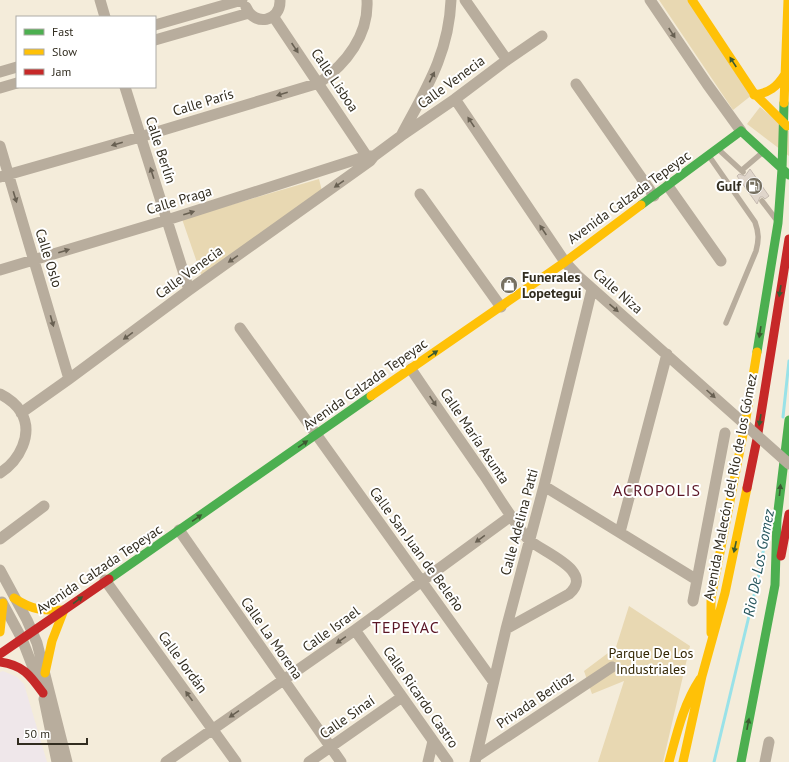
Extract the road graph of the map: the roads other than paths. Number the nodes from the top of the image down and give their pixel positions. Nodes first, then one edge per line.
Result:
1 (100, 0) edge
2 (242, 0) edge
3 (245, 0) edge
4 (280, 0) edge
5 (367, 0) edge
6 (451, 0) edge
7 (465, 0) edge
8 (650, 0) edge
9 (692, 0) edge
10 (788, 0) edge
11 (249, 12) junction
12 (105, 16) edge
13 (273, 16) junction
14 (156, 25) edge
15 (542, 36) dead end
16 (156, 40) edge
17 (507, 60) junction
18 (16, 67) edge
19 (0, 72) edge
20 (785, 74) junction
21 (16, 82) edge
22 (319, 83) junction
23 (576, 84) dead end
24 (0, 88) edge
25 (126, 88) edge
26 (754, 95) junction
27 (456, 99) junction
28 (786, 125) edge
29 (741, 131) junction
30 (401, 136) junction
31 (140, 137) junction
32 (0, 146) edge
33 (787, 146) edge
34 (718, 149) junction
35 (763, 152) junction
36 (709, 156) junction
37 (371, 158) junction
38 (785, 172) edge
39 (4, 176) edge
40 (668, 186) junction
41 (420, 194) dead end
42 (654, 196) junction
43 (762, 201) dead end
44 (167, 220) junction
45 (778, 223) junction
46 (789, 239) edge
47 (34, 260) junction
48 (721, 261) dead end
49 (565, 262) junction
50 (0, 270) edge
51 (592, 289) junction
52 (189, 290) junction
53 (501, 307) junction
54 (726, 323) dead end
55 (240, 328) dead end
56 (667, 354) junction
57 (411, 369) junction
58 (70, 379) junction
59 (0, 394) edge
60 (21, 413) junction
61 (789, 420) edge
62 (748, 427) junction
63 (725, 433) dead end
64 (317, 435) junction
65 (789, 464) edge
66 (0, 473) edge
67 (544, 486) junction
68 (44, 506) dead end
69 (789, 514) edge
70 (511, 516) junction
71 (179, 530) junction
72 (620, 532) junction
73 (0, 540) edge
74 (529, 540) junction
75 (0, 570) edge
76 (105, 580) junction
77 (697, 580) junction
78 (422, 581) junction
79 (775, 585) junction
80 (14, 598) junction
81 (1, 601) edge
82 (693, 601) dead end
83 (64, 610) junction
84 (506, 629) junction
85 (355, 630) junction
86 (32, 631) junction
87 (0, 632) edge
88 (22, 639) junction
89 (712, 639) junction
90 (0, 654) edge
91 (0, 662) edge
92 (612, 667) dead end
93 (45, 673) junction
94 (702, 676) junction
95 (284, 681) junction
96 (493, 681) junction
97 (43, 694) junction
98 (402, 697) junction
99 (212, 729) junction
100 (434, 742) junction
101 (769, 742) dead end
102 (330, 747) junction
103 (61, 758) edge
104 (475, 760) edge
105 (166, 762) edge
106 (236, 762) edge
107 (309, 762) edge
108 (341, 762) edge
109 (428, 762) edge
110 (448, 762) edge
111 (669, 762) edge
112 (683, 762) edge
113 (741, 762) edge
114 (765, 762) edge

1 - 12 street
2 - 14 street
3 - 11 street
4 - 13 street
5 - 22 street, Calle París
30 -> 6 street
7 - 17 street
8 -> 29 street
26 -> 9 street
10 - 20 street, Avenida Malecón del Río de los Gómez
11 - 13 street
11 - 16 street
13 -> 22 street, Calle Lisboa
15 - 17 street, Calle Venecia
17 - 27 street, Calle Venecia
18 - 19 street
20 - 26 street
20 - 28 street, Avenida Malecón del Río de los Gómez
21 - 24 street
22 -> 31 street, Calle París
22 - 37 street, Calle Lisboa
23 - 42 street
25 - 31 street, Calle Berlín
26 - 28 street
27 - 30 street, Calle Venecia
49 -> 27 street, Calle Niza
28 - 33 street, Avenida Malecón del Río de los Gómez
29 - 34 street, Avenida Calzada Tepeyac
29 - 35 street
30 - 37 street, Calle Venecia
31 -> 39 street, Calle París
44 -> 31 street, Calle Berlín
32 - 39 street, Calle Oslo
33 - 38 street, Avenida Malecón del Río de los Gómez
34 - 35 lane
34 - 36 street, Avenida Calzada Tepeyac
35 - 38 street
36 - 40 street, Avenida Calzada Tepeyac
36 - 54 lane
44 -> 37 street, Calle Praga
37 -> 52 street, Calle Venecia
38 - 45 street, Avenida Malecón del Río de los Gómez
39 -> 47 street, Calle Oslo
40 - 42 street, Avenida Calzada Tepeyac
40 - 48 street
41 - 53 street
42 - 49 street, Avenida Calzada Tepeyac
43 - 45 lane
47 -> 44 street, Calle Praga
44 - 52 street, Calle Berlín
45 -> 62 street, Avenida Malecón del Río de los Gómez
46 -> 89 street, Avenida Malecón del Río de los Gómez
47 - 50 street, Calle Praga
47 -> 58 street, Calle Oslo
49 - 51 street, Calle Niza
49 - 53 street, Avenida Calzada Tepeyac
51 -> 56 street, Calle Niza
51 - 67 street, Calle Adelina Patti
52 -> 58 street, Calle Venecia
57 -> 53 street, Avenida Calzada Tepeyac
55 - 64 street, Calle San Juan de Beleño
56 -> 62 street, Calle Niza
56 - 72 street
57 - 64 street, Avenida Calzada Tepeyac
57 -> 70 street, Calle María Asunta
58 - 60 street, Calle Venecia
59 - 60 street
60 - 66 street
79 -> 61 street
62 - 65 street, Calle Niza, bridge
62 - 89 street, Avenida Malecón del Río de los Gómez
63 - 77 street
71 -> 64 street, Avenida Calzada Tepeyac
64 - 78 street, Calle San Juan de Beleño
67 - 72 street
67 - 74 street, Calle Adelina Patti
68 - 73 street
69 - 79 street
70 - 74 street, Calle María Asunta
70 -> 78 street, Calle Israel
71 - 76 street, Avenida Calzada Tepeyac
71 - 95 street, Calle La Morena
72 - 77 street
74 - 84 street, Calle Adelina Patti
74 - 84 street
75 - 80 street
83 -> 76 street, Avenida Calzada Tepeyac
99 -> 76 street, Calle Jordán
77 - 82 street
78 - 85 street, Calle Israel
78 - 96 street, Calle San Juan de Beleño
113 -> 79 street
80 - 83 street
80 - 86 street
81 - 87 street
81 - 88 street
83 - 86 street, Avenida Calzada Tepeyac
83 - 93 street
84 - 96 street, Calle Adelina Patti
85 -> 95 street, Calle Israel
85 - 98 street, Calle Ricardo Castro
86 - 88 street, Avenida Calzada Tepeyac
86 - 93 street
88 - 90 street, Avenida Calzada Tepeyac
88 - 97 street
89 - 94 street, Avenida Malecón del Río de los Gómez
91 - 97 street
92 - 104 street, Privada Berlioz
93 - 103 street
94 - 111 street
94 - 112 street, Avenida Malecón del Río de los Gómez
95 -> 99 street, Calle Israel
95 - 102 street, Calle La Morena
96 - 104 street, Calle Adelina Patti
97 - 103 street
98 - 100 street, Calle Ricardo Castro
98 - 102 street, Calle Sinaí
99 - 105 street, Calle Israel
99 - 106 street, Calle Jordán
100 - 109 street
100 - 110 street, Calle Ricardo Castro
101 - 114 street
102 - 107 street, Calle Sinaí
102 - 108 street, Calle La Morena

